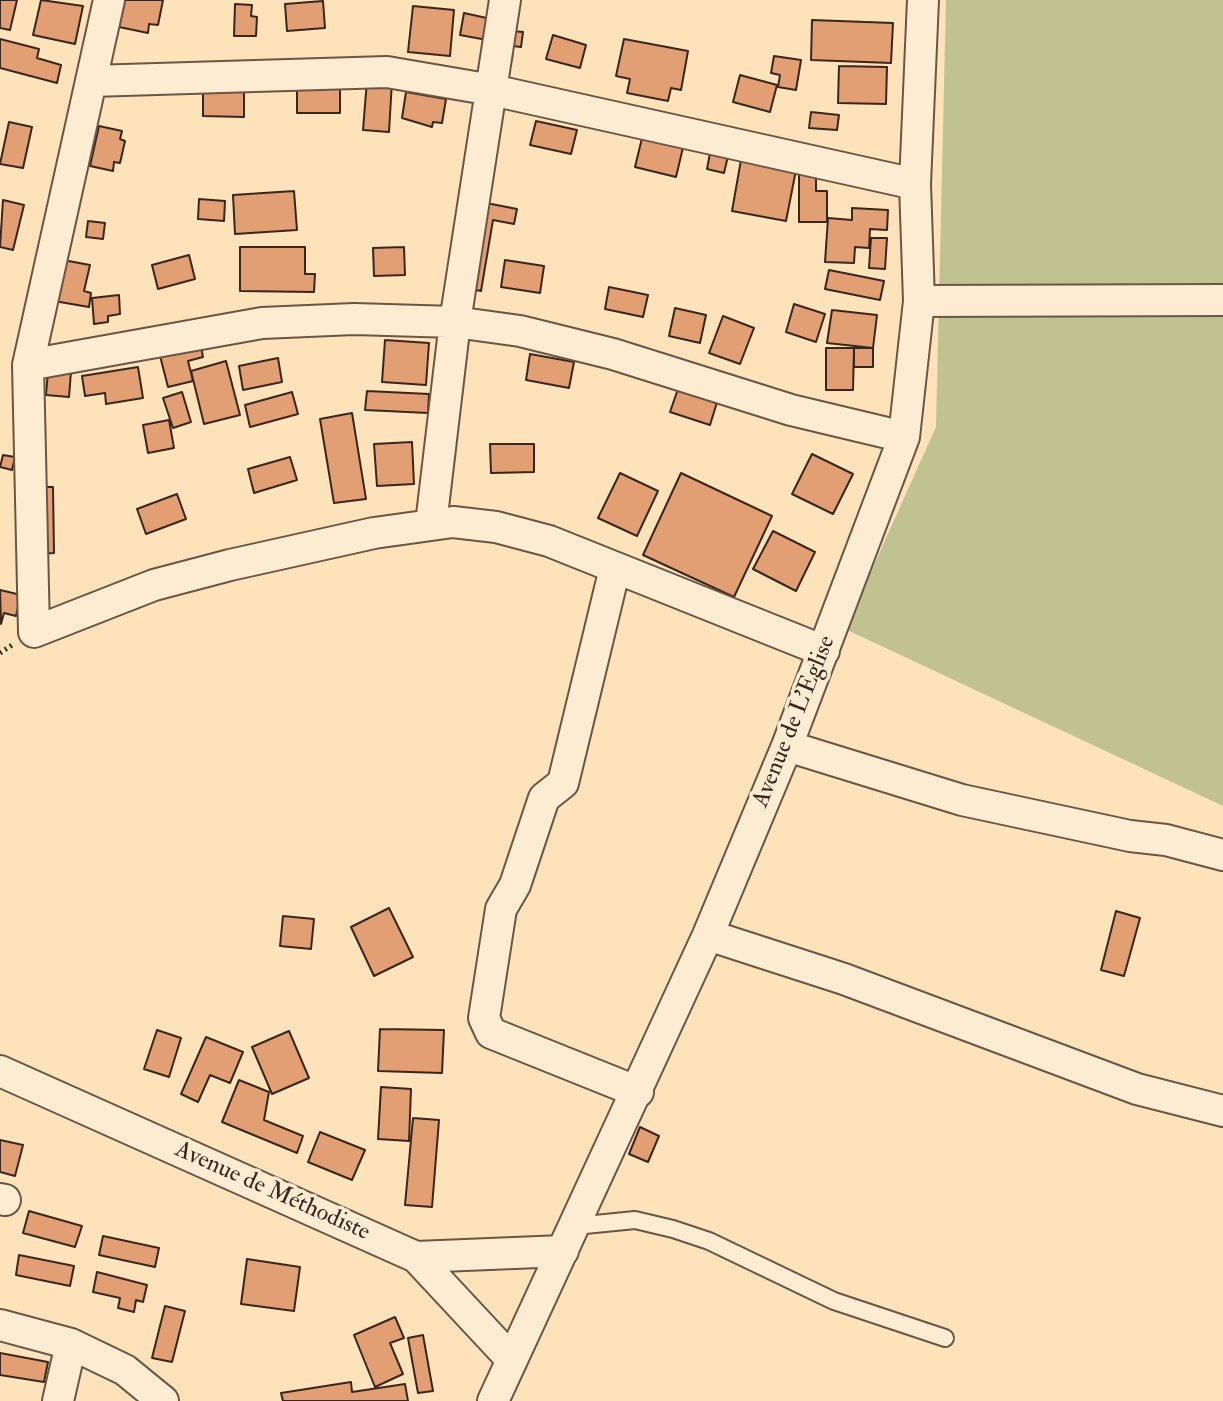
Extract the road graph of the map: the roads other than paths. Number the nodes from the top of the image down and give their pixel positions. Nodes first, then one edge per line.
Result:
1 (109, 0) edge
2 (505, 0) edge
3 (923, 0) edge
4 (91, 81) junction
5 (492, 90) junction
6 (915, 184) junction
7 (1223, 300) edge
8 (919, 301) junction
9 (455, 322) junction
10 (18, 376) edge
11 (904, 437) junction
12 (431, 524) junction
13 (615, 568) junction
14 (824, 651) junction
15 (787, 746) junction
16 (1223, 855) edge
17 (708, 935) junction
18 (0, 1071) edge
19 (638, 1092) junction
20 (1223, 1111) edge
21 (569, 1239) junction
22 (416, 1257) junction
23 (0, 1325) edge
24 (945, 1338) dead end
25 (71, 1344) junction
26 (512, 1360) junction
27 (58, 1401) edge
28 (163, 1401) edge
29 (493, 1401) edge

1 - 4 street
2 - 5 street
3 - 6 street, Avenue de L'Eglise
4 - 5 street
4 - 10 street
5 - 6 street
5 - 9 street
6 - 8 street, Avenue de L'Eglise
7 - 8 street
8 - 11 street, Avenue de L'Eglise
9 - 10 street
9 - 11 street
9 - 12 street
10 - 12 street
11 - 14 street, Avenue de L'Eglise
12 - 13 street
13 - 14 street
13 - 19 street
14 - 15 street, Avenue de L'Eglise
15 - 16 street
15 - 17 street, Avenue de L'Eglise
17 - 19 street, Avenue de L'Eglise
17 - 20 street
18 - 22 street, Avenue de Méthodiste
19 - 21 street, Avenue de L'Eglise
21 - 22 street
21 - 24 lane
21 - 26 street, Avenue de L'Eglise
22 - 26 street, Avenue de Méthodiste
23 - 25 street
25 - 27 street
25 - 28 street
26 - 29 street, Avenue de L'Eglise

